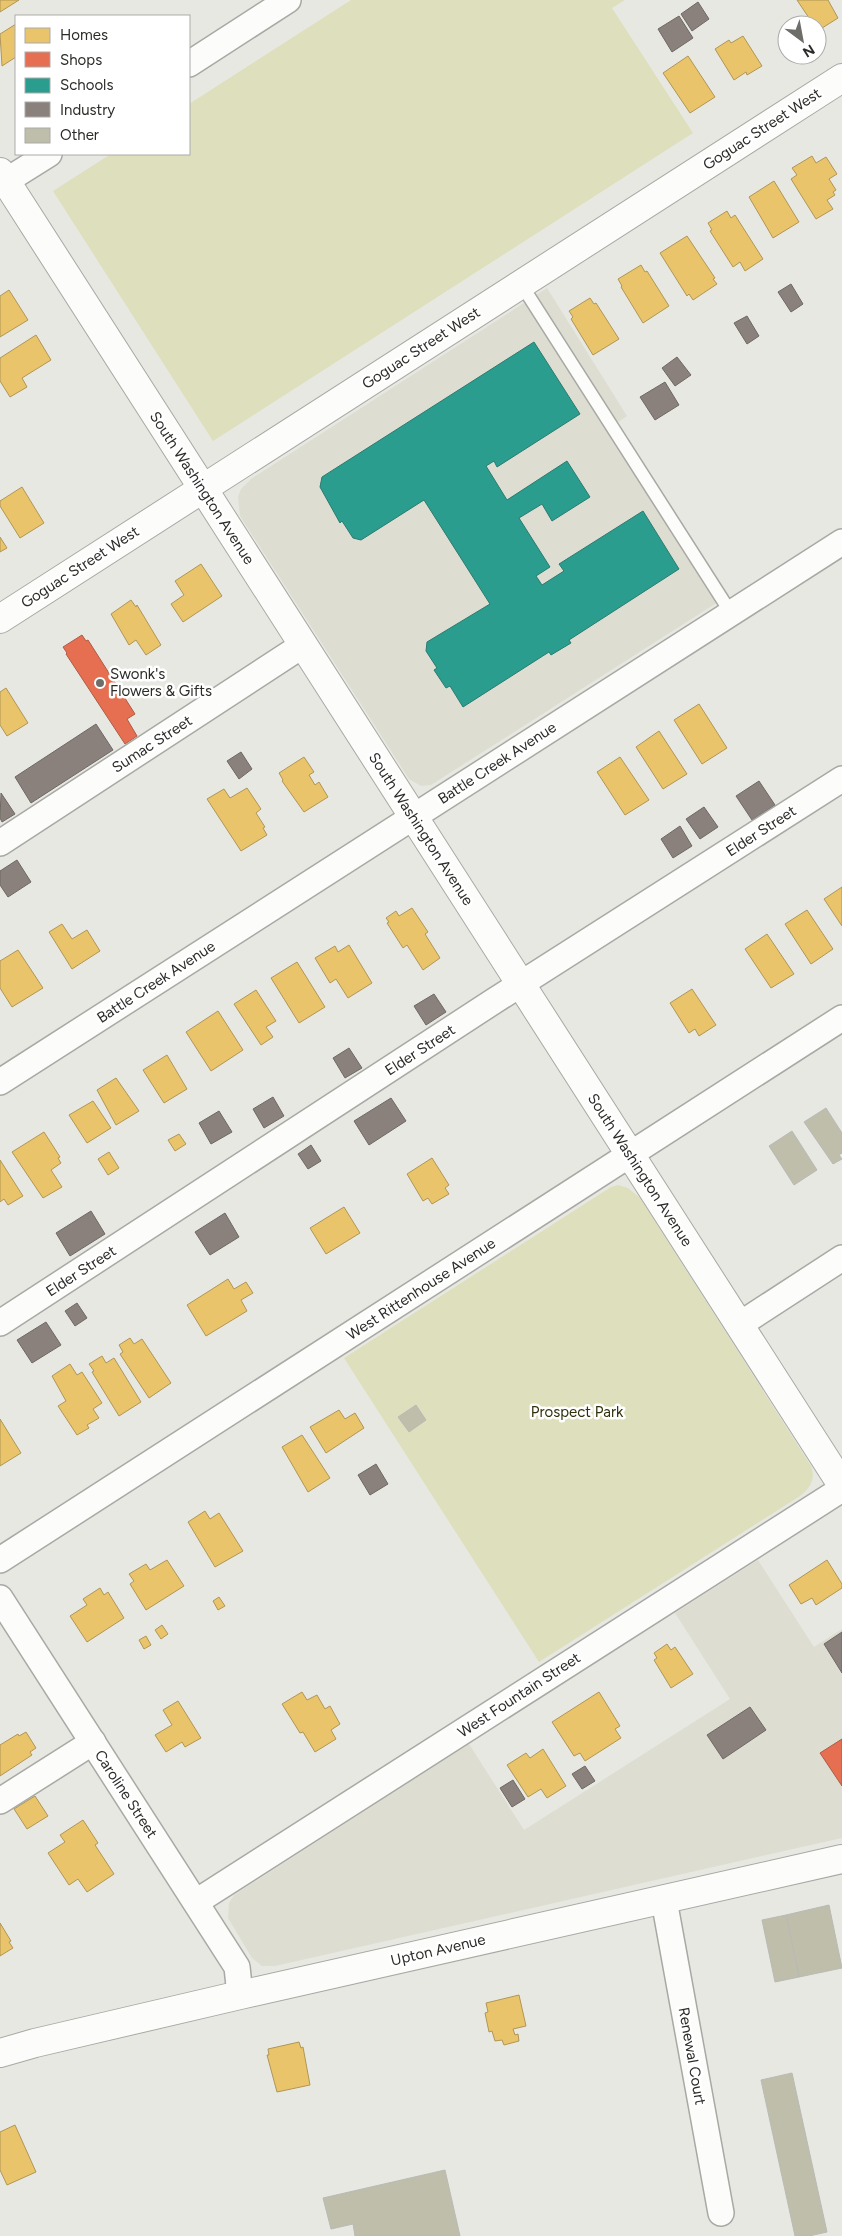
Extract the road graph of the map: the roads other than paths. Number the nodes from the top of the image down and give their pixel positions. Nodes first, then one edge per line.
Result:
1 (288, 0) edge
2 (190, 63) edge
3 (842, 78) edge
4 (48, 155) edge
5 (4, 185) edge
6 (521, 284) junction
7 (203, 489) junction
8 (842, 542) edge
9 (731, 613) junction
10 (0, 619) edge
11 (303, 645) junction
12 (842, 779) edge
13 (414, 817) junction
14 (0, 843) edge
15 (521, 984) junction
16 (842, 1018) edge
17 (0, 1082) edge
18 (630, 1155) junction
19 (842, 1258) edge
20 (0, 1323) edge
21 (739, 1325) junction
22 (842, 1487) edge
23 (0, 1560) edge
24 (0, 1598) edge
25 (93, 1742) junction
26 (0, 1801) edge
27 (842, 1859) edge
28 (664, 1900) junction
29 (196, 1902) junction
30 (240, 1995) junction
31 (0, 2053) edge
32 (721, 2213) dead end

1 - 2 street
3 - 6 street, Goguac Street West
4 - 5 street
5 - 7 street, South Washington Avenue
6 - 7 street, Goguac Street West
6 - 9 lane
7 - 10 street, Goguac Street West
7 - 11 street, South Washington Avenue
8 - 9 street, Battle Creek Avenue
9 - 13 street, Battle Creek Avenue
11 - 13 street, South Washington Avenue
11 - 14 street, Sumac Street
12 - 15 street, Elder Street
13 - 15 street, South Washington Avenue
13 - 17 street, Battle Creek Avenue
15 - 18 street, South Washington Avenue
15 - 20 street, Elder Street
16 - 18 street, West Rittenhouse Avenue
18 - 21 street, South Washington Avenue
18 - 23 street, West Rittenhouse Avenue
19 - 21 street
21 - 22 street, South Washington Avenue
22 - 29 street, West Fountain Street
24 - 25 street, Caroline Street
25 - 26 street
25 - 29 street, Caroline Street
27 - 28 street, Upton Avenue
28 - 30 street, Upton Avenue
28 - 32 street, Renewal Court
29 - 30 street, Caroline Street
30 - 31 street, Upton Avenue

